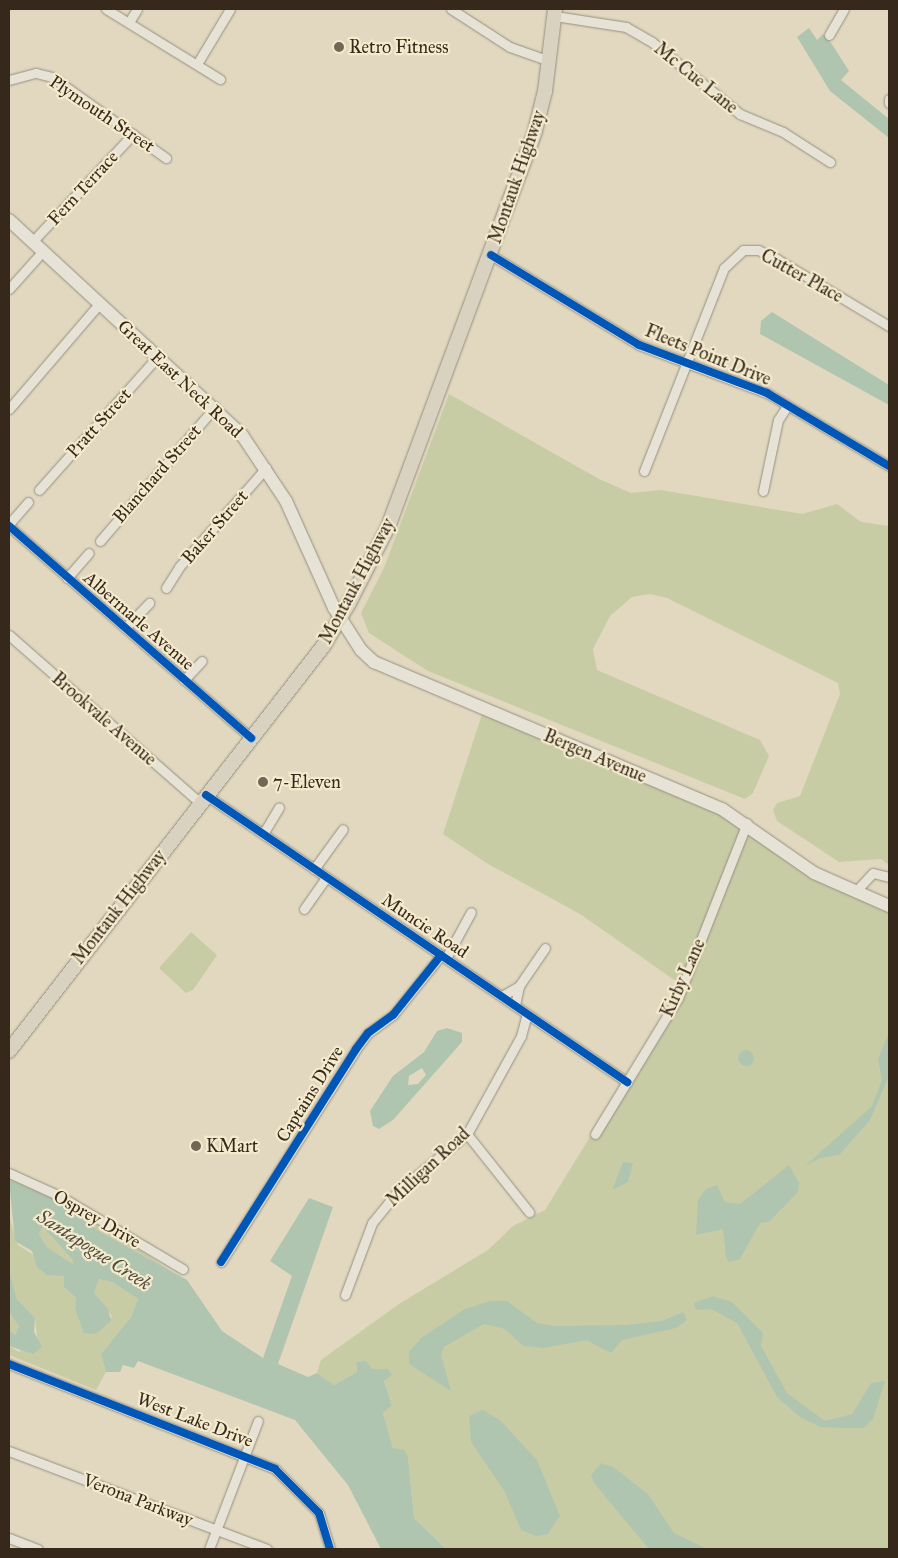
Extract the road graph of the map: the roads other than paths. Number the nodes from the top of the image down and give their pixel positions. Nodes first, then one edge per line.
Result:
1 (106, 9) edge
2 (137, 9) edge
3 (230, 9) edge
4 (451, 9) edge
5 (844, 9) edge
6 (555, 12) edge
7 (129, 22) junction
8 (829, 35) dead end
9 (550, 61) junction
10 (197, 64) junction
11 (220, 79) dead end
12 (9, 80) edge
13 (133, 134) junction
14 (166, 158) dead end
15 (830, 162) dead end
16 (9, 220) edge
17 (32, 242) junction
18 (42, 252) junction
19 (490, 255) junction
20 (9, 289) edge
21 (99, 304) junction
22 (889, 326) edge
23 (158, 356) junction
24 (685, 362) junction
25 (215, 406) junction
26 (788, 406) junction
27 (9, 410) edge
28 (889, 466) edge
29 (266, 468) junction
30 (644, 471) dead end
31 (39, 490) dead end
32 (763, 491) dead end
33 (28, 502) dead end
34 (9, 525) edge
35 (100, 541) dead end
36 (89, 553) dead end
37 (67, 578) junction
38 (166, 588) dead end
39 (149, 603) dead end
40 (341, 619) junction
41 (125, 628) junction
42 (9, 635) edge
43 (202, 661) dead end
44 (184, 680) junction
45 (251, 738) junction
46 (203, 799) junction
47 (279, 807) dead end
48 (747, 823) junction
49 (343, 829) dead end
50 (263, 834) junction
51 (314, 869) junction
52 (326, 877) junction
53 (889, 877) edge
54 (855, 892) junction
55 (889, 906) edge
56 (304, 909) dead end
57 (471, 912) dead end
58 (545, 948) dead end
59 (443, 957) junction
60 (519, 986) junction
61 (502, 996) junction
62 (515, 1006) junction
63 (527, 1014) junction
64 (9, 1051) edge
65 (627, 1082) junction
66 (468, 1134) junction
67 (596, 1134) dead end
68 (9, 1172) edge
69 (530, 1212) dead end
70 (221, 1262) dead end
71 (183, 1269) dead end
72 (345, 1295) dead end
73 (9, 1364) edge
74 (258, 1421) dead end
75 (9, 1451) edge
76 (245, 1455) junction
77 (216, 1531) junction
78 (9, 1538) edge
79 (38, 1549) edge
80 (209, 1549) edge
81 (267, 1549) edge
82 (330, 1549) edge

1 - 7 street
2 - 7 street
3 - 10 street
4 - 9 street
5 - 8 street
6 - 9 main road, Montauk Highway
6 - 15 street, Mc Cue Lane
7 - 10 street
9 - 19 main road, Montauk Highway
10 - 11 street
12 - 13 street, Plymouth Street
13 - 14 street, Plymouth Street
13 - 17 street, Fern Terrace
16 - 17 main road, Great East Neck Road
17 - 18 main road, Great East Neck Road
18 - 20 street
18 - 21 main road, Great East Neck Road
19 - 24 street, Fleets Point Drive
19 - 40 main road, Montauk Highway
21 - 23 main road, Great East Neck Road
21 - 27 street
22 - 24 street, Cutter Place
23 - 25 main road, Great East Neck Road
23 - 31 street, Pratt Street
24 - 26 street, Fleets Point Drive
24 - 30 street, Cutter Place
25 - 29 main road, Great East Neck Road
25 - 35 street, Blanchard Street
26 - 28 street, Fleets Point Drive
26 - 32 street
29 - 38 street, Baker Street
29 - 40 main road, Great East Neck Road
33 - 34 street
34 - 37 street, Albermarle Avenue
36 - 37 street
37 - 41 street, Albermarle Avenue
39 - 41 street
40 - 45 main road, Montauk Highway
40 - 48 main road, Bergen Avenue
41 - 44 street, Albermarle Avenue
42 - 46 street, Brookvale Avenue
43 - 44 street
44 - 45 street, Albermarle Avenue
45 - 46 main road, Montauk Highway
46 - 50 street, Muncie Road
46 - 64 main road, Montauk Highway
47 - 50 street
48 - 54 main road, Bergen Avenue
48 - 65 street, Kirby Lane
49 - 51 street
50 - 51 street, Muncie Road
51 - 52 street, Muncie Road
52 - 56 street
52 - 59 street, Muncie Road
53 - 54 street
54 - 55 main road, Bergen Avenue
57 - 59 street, Captains Drive
58 - 60 street
59 - 61 street, Muncie Road
59 - 70 street, Captains Drive
60 - 61 street
60 - 62 street
61 - 62 street, Muncie Road
62 - 63 street, Muncie Road
63 - 65 street, Muncie Road
63 - 66 street, Milligan Road
65 - 67 street, Kirby Lane
66 - 69 street
66 - 72 street, Milligan Road
68 - 71 street, Osprey Drive
73 - 76 street, West Lake Drive
74 - 76 street
75 - 77 street, Verona Parkway
76 - 77 street
76 - 82 street, West Lake Drive
77 - 80 street
77 - 81 street, Verona Parkway
78 - 79 street

